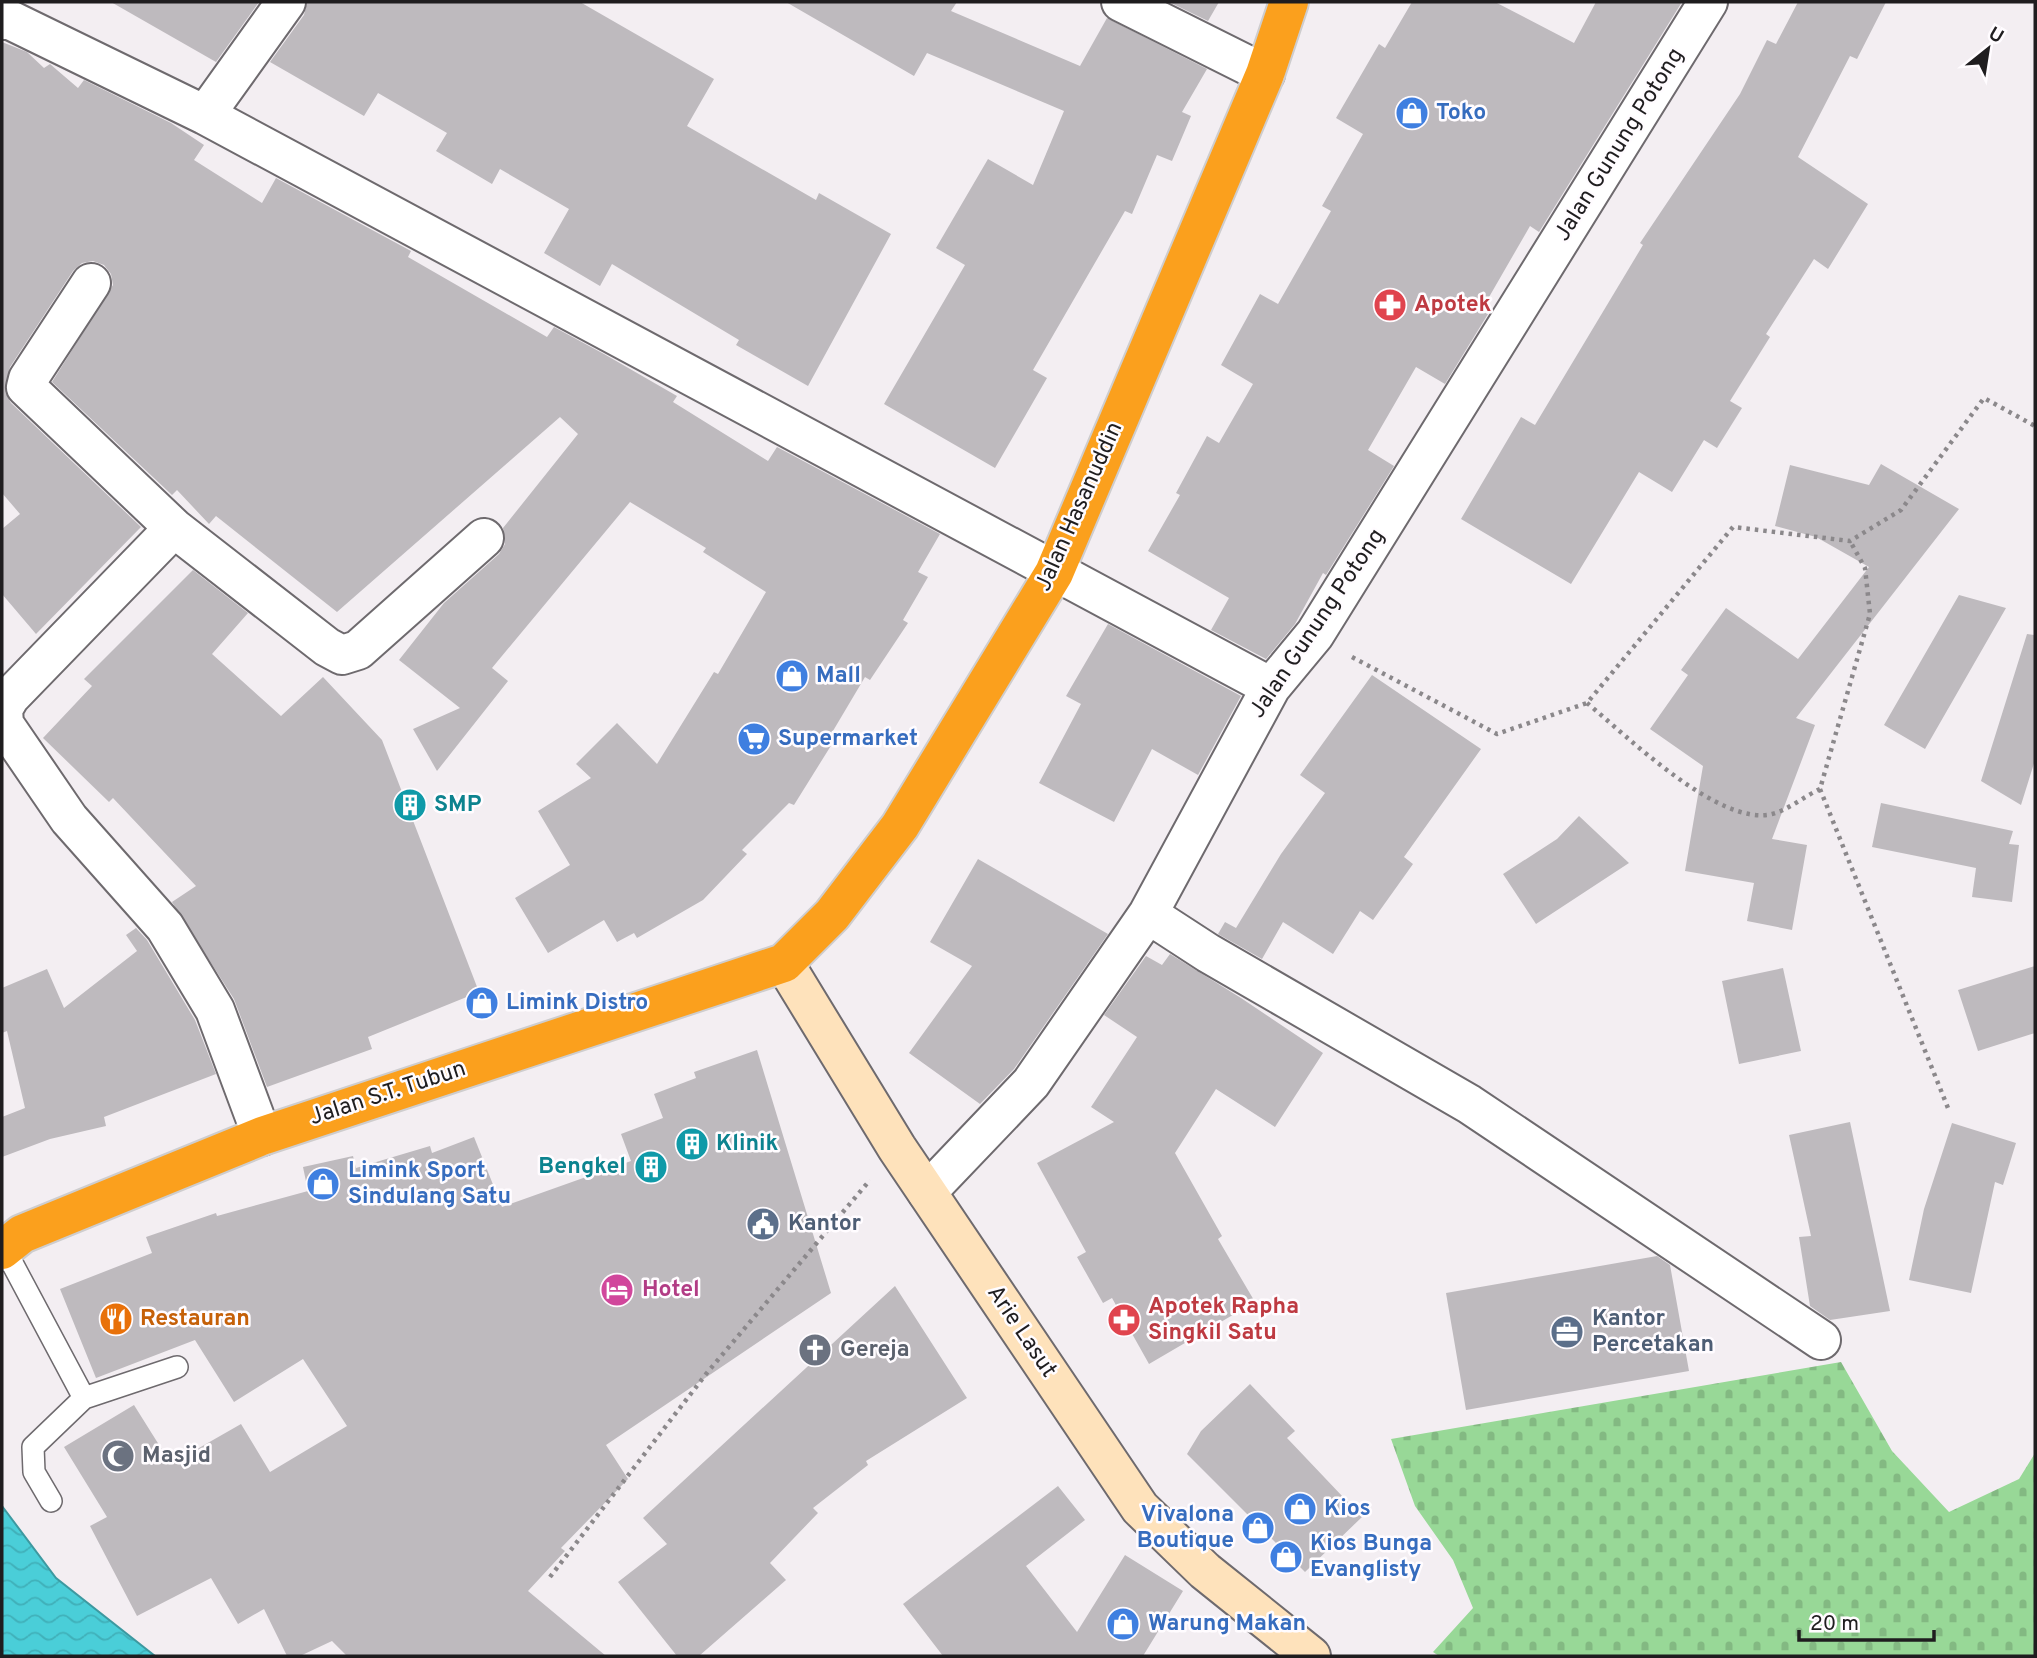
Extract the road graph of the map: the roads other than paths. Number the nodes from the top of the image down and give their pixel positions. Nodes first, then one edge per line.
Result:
1 (286, 2) edge
2 (1121, 2) edge
3 (1289, 2) edge
4 (1708, 2) edge
5 (2, 20) edge
6 (1265, 74) junction
7 (205, 115) junction
8 (91, 283) dead end
9 (174, 528) junction
10 (484, 538) dead end
11 (1054, 573) junction
12 (1271, 687) junction
13 (1148, 914) junction
14 (784, 963) junction
15 (262, 1136) junction
16 (927, 1192) junction
17 (2, 1249) edge
18 (1821, 1340) dead end
19 (177, 1367) dead end
20 (84, 1398) junction
21 (51, 1501) dead end
22 (1311, 1656) edge

1 - 7 street
2 - 6 street
3 - 6 highway, Jalan Hasanuddin
4 - 12 street, Jalan Gunung Potong
5 - 7 street
6 - 11 highway, Jalan Hasanuddin
7 - 11 street
8 - 9 street
9 - 10 street
9 - 15 street
11 - 12 street
11 - 14 highway, Jalan Hasanuddin
12 - 13 street, Jalan Gunung Potong
13 - 16 street, Jalan Gunung Potong
13 - 18 street
14 - 15 highway, Jalan S.T. Tubun
14 - 16 main road, Arie Lasut
15 - 17 highway, Jalan S.T. Tubun
16 - 22 main road, Arie Lasut
17 - 20 lane
19 - 20 lane
20 - 21 lane

